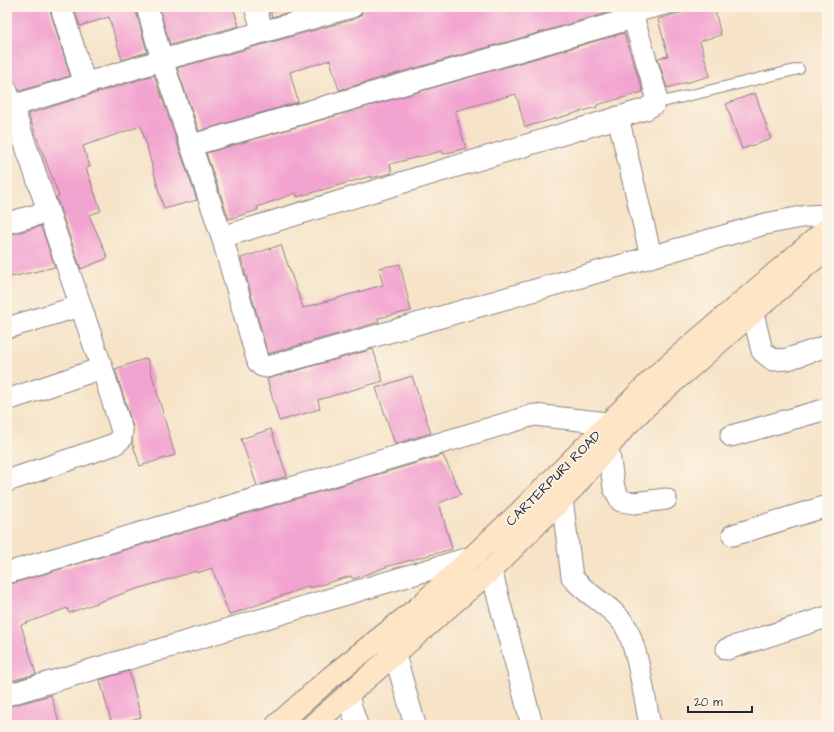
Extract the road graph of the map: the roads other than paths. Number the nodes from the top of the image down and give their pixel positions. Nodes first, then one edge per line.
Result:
1 (61, 7) edge
2 (147, 7) edge
3 (255, 7) edge
4 (352, 7) edge
5 (675, 7) edge
6 (631, 12) edge
7 (263, 32) junction
8 (162, 60) junction
9 (799, 69) dead end
10 (85, 84) junction
11 (10, 99) edge
12 (654, 104) junction
13 (618, 117) junction
14 (192, 145) junction
15 (47, 212) junction
16 (827, 215) edge
17 (7, 223) edge
18 (827, 229) edge
19 (222, 238) junction
20 (827, 249) edge
21 (651, 256) junction
22 (80, 306) junction
23 (753, 313) junction
24 (7, 328) edge
25 (827, 346) edge
26 (102, 368) junction
27 (7, 400) edge
28 (827, 409) edge
29 (608, 423) junction
30 (731, 436) dead end
31 (608, 447) junction
32 (7, 481) edge
33 (562, 499) junction
34 (666, 499) dead end
35 (827, 506) edge
36 (734, 534) dead end
37 (508, 552) junction
38 (473, 557) junction
39 (491, 570) junction
40 (7, 573) edge
41 (827, 617) edge
42 (382, 637) junction
43 (727, 649) dead end
44 (395, 654) junction
45 (7, 695) edge
46 (348, 697) junction
47 (277, 725) edge
48 (313, 725) edge
49 (357, 725) edge
50 (415, 725) edge
51 (532, 725) edge
52 (650, 725) edge

1 - 10 street
2 - 8 street
3 - 7 street
4 - 7 street
5 - 6 lane
6 - 12 street
6 - 14 street
7 - 8 street
8 - 10 street
8 - 14 street
9 - 12 lane
10 - 11 street
11 - 15 street
12 - 13 street
13 - 19 street
13 - 21 street
14 - 19 street
15 - 17 street
15 - 22 street
16 - 21 street
18 - 29 main road, CARTERPURI ROAD
19 - 21 street
20 - 23 main road, CARTERPURI ROAD
22 - 24 street
22 - 26 street
23 - 25 street
23 - 31 main road, CARTERPURI ROAD
26 - 27 street
26 - 32 street
28 - 30 street
29 - 38 main road, CARTERPURI ROAD
29 - 40 street
31 - 33 main road, CARTERPURI ROAD
31 - 34 street
33 - 37 main road, CARTERPURI ROAD
33 - 52 street
35 - 36 street
37 - 38 street
37 - 39 main road, CARTERPURI ROAD
38 - 42 main road, CARTERPURI ROAD
38 - 45 street
39 - 44 main road, CARTERPURI ROAD
39 - 51 street
41 - 43 street
42 - 44 street
42 - 47 main road, CARTERPURI ROAD
44 - 46 main road, CARTERPURI ROAD
44 - 50 street
46 - 48 main road, CARTERPURI ROAD
46 - 49 street

